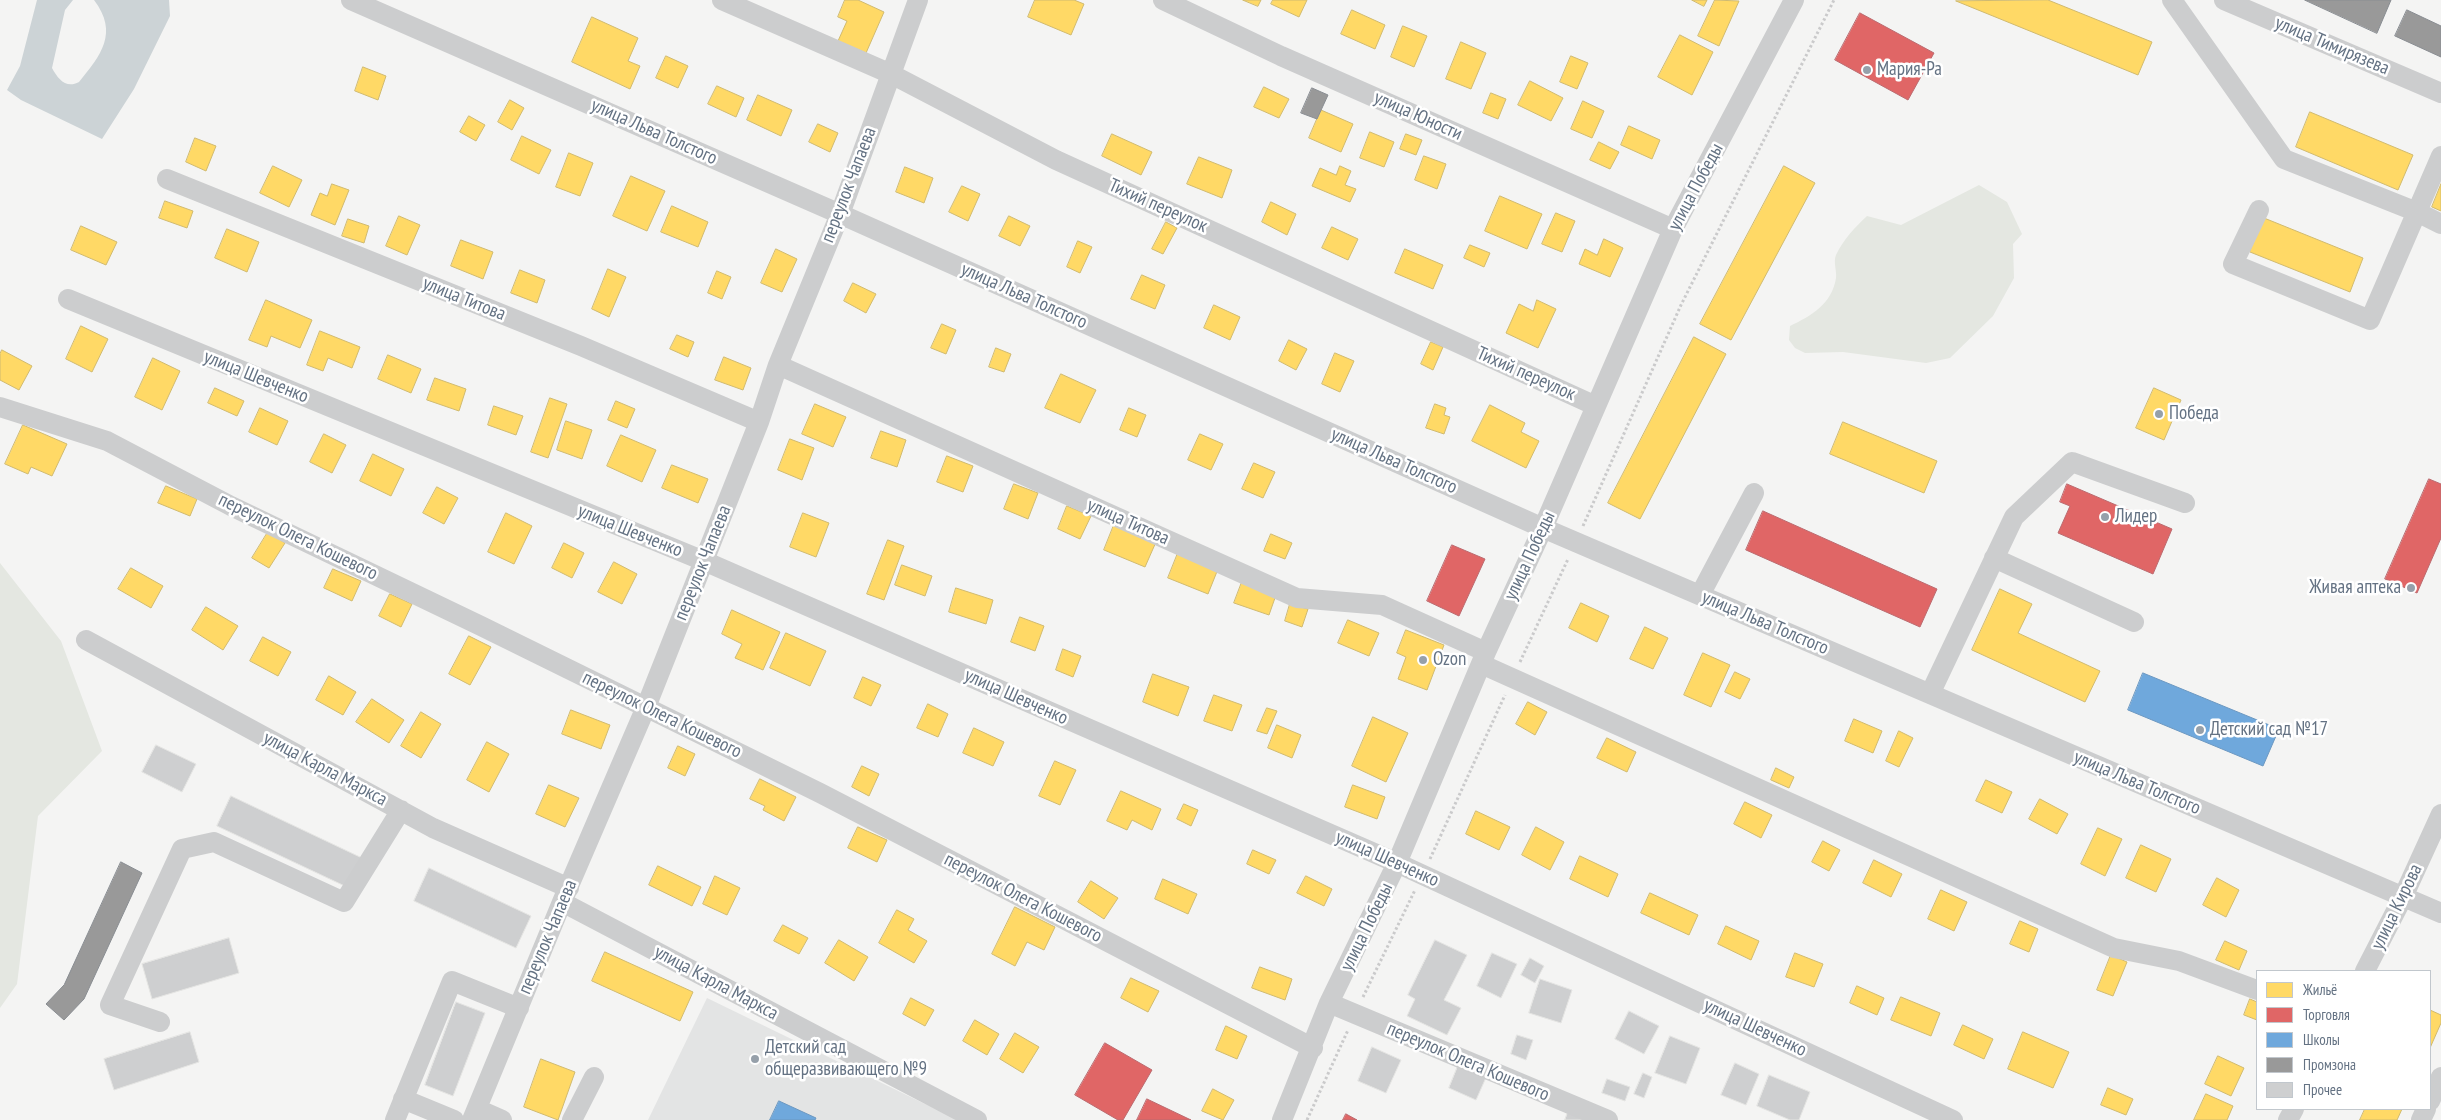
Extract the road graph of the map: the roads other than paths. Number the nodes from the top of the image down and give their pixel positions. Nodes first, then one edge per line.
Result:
1 (351, 0) edge
2 (722, 0) edge
3 (918, 0) edge
4 (1163, 0) edge
5 (2172, 0) edge
6 (2224, 0) edge
7 (1787, 2) edge
8 (891, 74) junction
9 (2441, 93) edge
10 (2441, 156) edge
11 (167, 179) dead end
12 (2259, 210) dead end
13 (2417, 212) junction
14 (840, 214) junction
15 (2441, 224) edge
16 (1674, 229) junction
17 (68, 299) dead end
18 (778, 365) junction
19 (1596, 406) junction
20 (0, 407) edge
21 (759, 422) junction
22 (1754, 493) dead end
23 (2185, 504) dead end
24 (1544, 528) junction
25 (1994, 558) junction
26 (704, 562) junction
27 (1700, 596) junction
28 (2134, 622) dead end
29 (86, 640) dead end
30 (1484, 658) junction
31 (1930, 694) junction
32 (646, 707) junction
33 (401, 810) junction
34 (2441, 814) edge
35 (1398, 863) junction
36 (565, 895) junction
37 (2403, 897) junction
38 (2441, 913) edge
39 (2366, 970) edge
40 (2256, 990) edge
41 (1330, 1003) junction
42 (519, 1008) junction
43 (160, 1022) dead end
44 (1313, 1048) junction
45 (594, 1077) dead end
46 (2441, 1077) edge
47 (403, 1099) junction
48 (2431, 1099) edge
49 (1920, 1113) edge
50 (475, 1114) edge
51 (395, 1120) edge
52 (454, 1120) edge
53 (502, 1120) edge
54 (572, 1120) edge
55 (977, 1120) edge
56 (1282, 1120) edge
57 (1608, 1120) edge
58 (1953, 1120) edge

1 - 14 street, улица Льва Толстого
2 - 8 street, Тихий переулок
3 - 8 street, переулок Чапаева
4 - 16 street, улица Юности
5 - 13 street
6 - 9 street, улица Тимирязева
7 - 16 street, улица Победы
8 - 14 street, переулок Чапаева
8 - 19 street, Тихий переулок
10 - 13 street
11 - 21 street, улица Титова
12 - 13 street
13 - 15 street
14 - 18 street, переулок Чапаева
14 - 24 street, улица Льва Толстого
16 - 19 street, улица Победы
17 - 26 street, улица Шевченко
18 - 21 street, переулок Чапаева
18 - 30 street, улица Титова
19 - 24 street, улица Победы
20 - 32 street, переулок Олега Кошевого
21 - 26 street, переулок Чапаева
22 - 27 street
23 - 25 street
24 - 27 street, улица Льва Толстого
24 - 30 street, улица Победы
25 - 28 street
25 - 31 street
26 - 32 street, переулок Чапаева
26 - 35 street, улица Шевченко
27 - 31 street, улица Льва Толстого
29 - 33 street, улица Карла Маркса
30 - 35 street, улица Победы
30 - 40 street, улица Титова
31 - 37 street, улица Льва Толстого
32 - 36 street, переулок Чапаева
32 - 44 street, переулок Олега Кошевого
33 - 36 street, улица Карла Маркса
33 - 43 street
34 - 37 street, улица Кирова
35 - 41 street, улица Победы
35 - 49 street, улица Шевченко
36 - 42 street, переулок Чапаева
36 - 55 street, улица Карла Маркса
37 - 38 street, улица Льва Толстого
37 - 39 street, улица Кирова
41 - 44 street, улица Победы
41 - 57 street, переулок Олега Кошевого
42 - 47 street
42 - 50 street, переулок Чапаева
44 - 56 street, улица Победы
45 - 54 street
46 - 48 street
47 - 51 street
47 - 52 street
49 - 58 street, улица Шевченко
50 - 53 street

